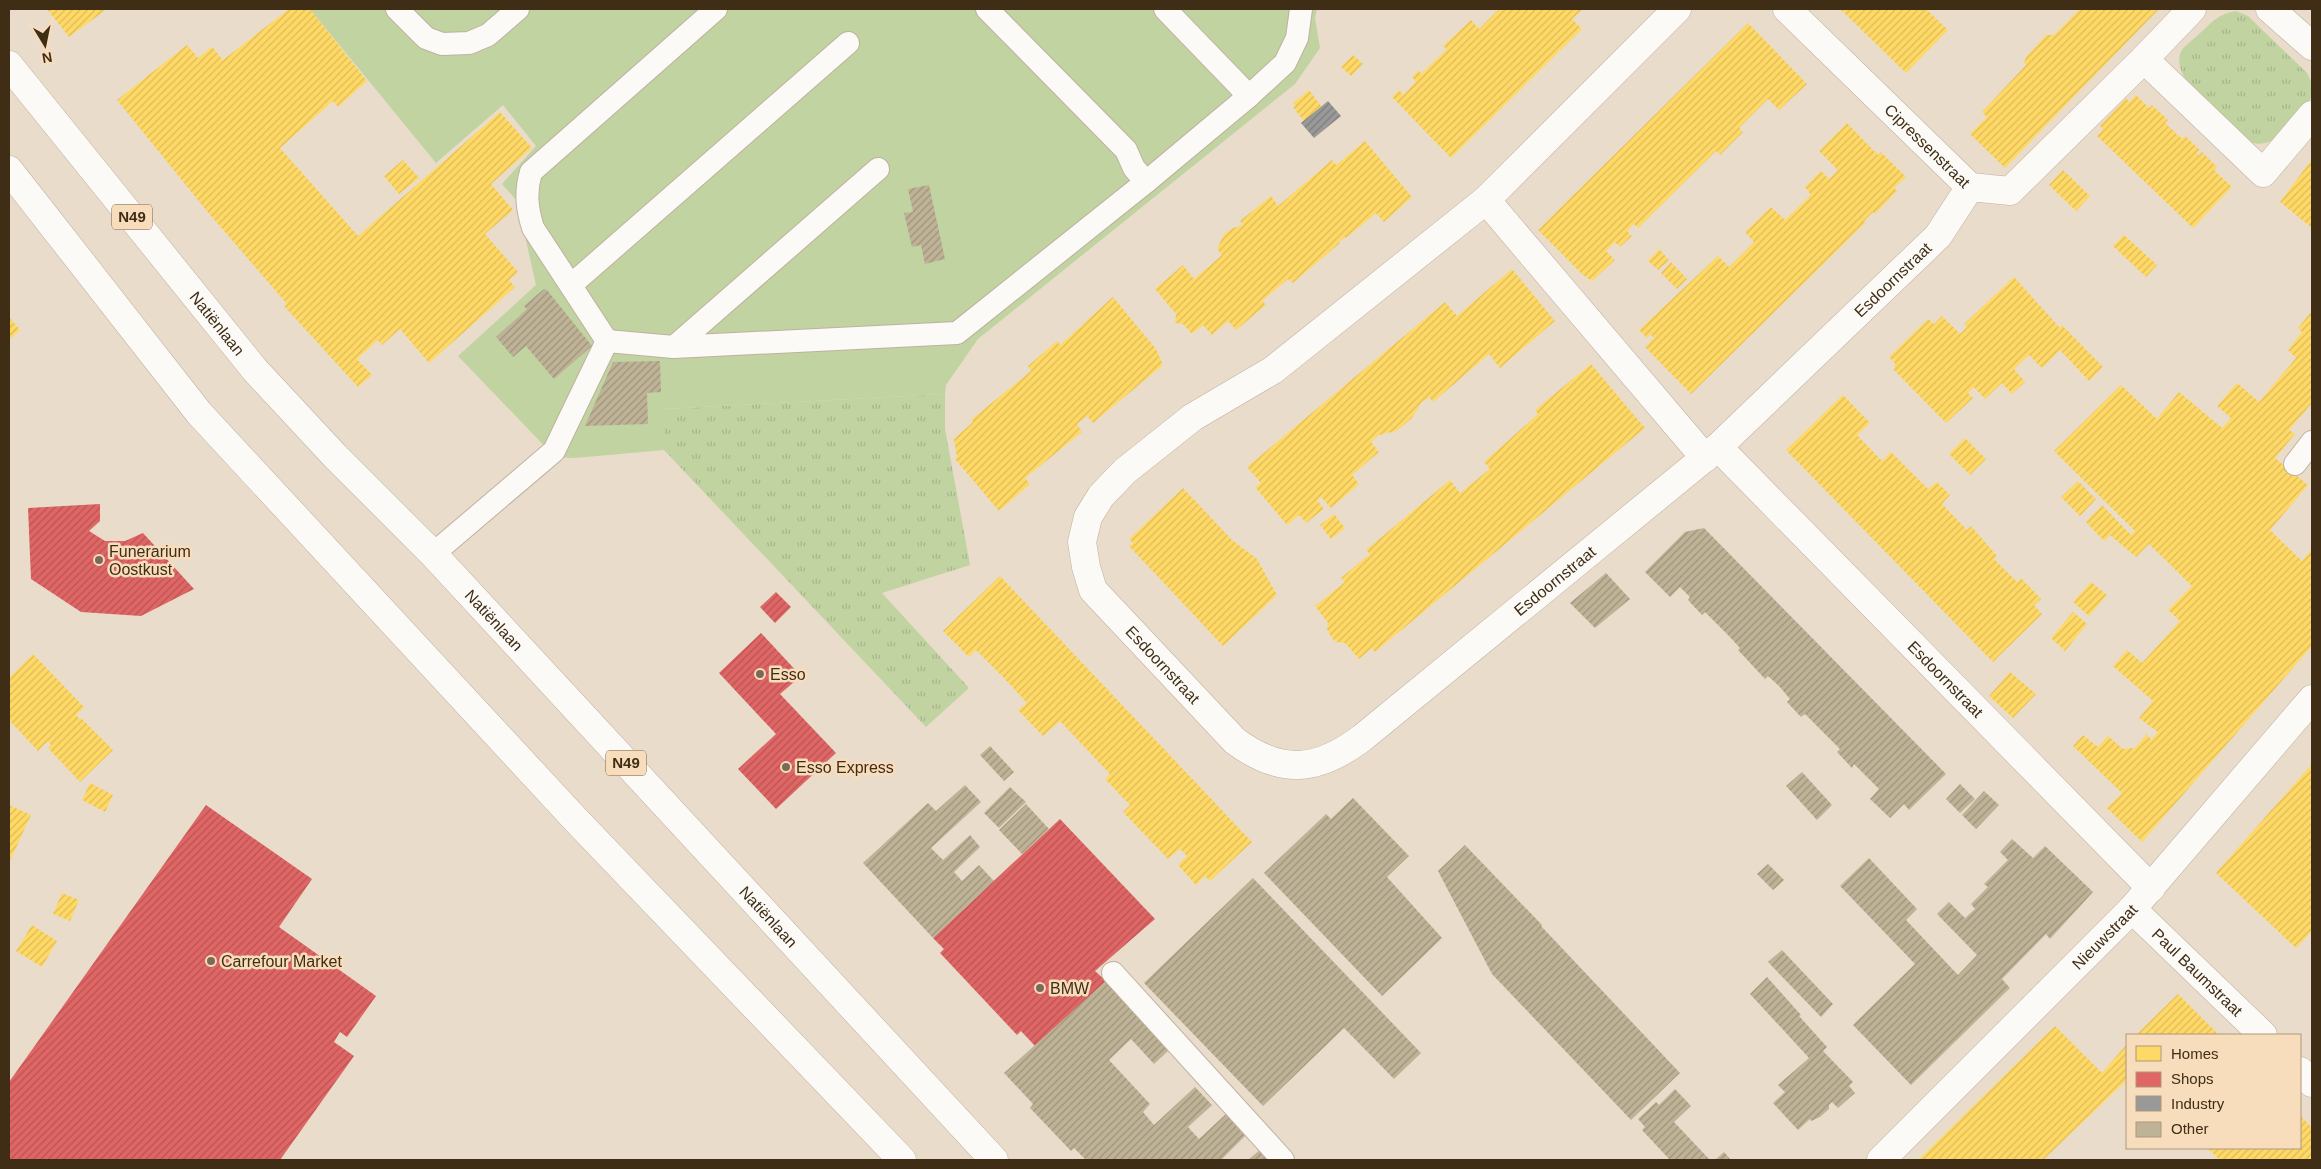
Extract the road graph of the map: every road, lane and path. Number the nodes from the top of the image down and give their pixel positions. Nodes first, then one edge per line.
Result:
1 (397, 9) edge
2 (518, 9) edge
3 (716, 9) edge
4 (987, 9) edge
5 (1165, 9) edge
6 (1301, 9) edge
7 (1788, 9) edge
8 (2192, 9) edge
9 (2270, 9) edge
10 (1676, 10) edge
11 (848, 43) dead end
12 (2312, 46) edge
13 (2144, 59) junction
14 (9, 65) edge
15 (1249, 96) junction
16 (2312, 115) edge
17 (878, 169) dead end
18 (9, 170) edge
19 (1146, 182) junction
20 (1970, 187) junction
21 (1486, 200) junction
22 (571, 285) junction
23 (607, 341) junction
24 (674, 347) junction
25 (2312, 442) edge
26 (1712, 452) junction
27 (2295, 464) dead end
28 (433, 554) junction
29 (2312, 699) edge
30 (2151, 888) junction
31 (2132, 909) junction
32 (1113, 973) dead end
33 (2262, 1034) edge
34 (2301, 1072) edge
35 (2312, 1083) edge
36 (902, 1160) edge
37 (994, 1160) edge
38 (1284, 1160) edge
39 (1881, 1160) edge

1 - 2 lane
3 - 22 lane
4 - 19 lane
5 - 15 lane
6 - 15 lane
7 - 20 street, Cipressenstraat
8 - 13 street, Cipressenstraat
9 - 12 street
10 - 21 street, Esdoornstraat
11 - 22 lane
13 - 16 street
13 - 20 street, Cipressenstraat
14 - 28 street, Natiënlaan / N49
15 - 19 lane
17 - 24 lane
18 - 36 street
19 - 24 lane
20 - 26 street, Esdoornstraat
21 - 26 street, Esdoornstraat
21 - 26 street, Esdoornstraat
22 - 23 lane
23 - 24 lane
23 - 28 lane
25 - 27 lane
26 - 30 street, Esdoornstraat
28 - 37 street, Natiënlaan / N49
29 - 30 street, Nieuwstraat
30 - 31 street, Nieuwstraat
31 - 33 street, Paul Baumstraat
31 - 39 street, Nieuwstraat
32 - 38 lane
34 - 35 street

